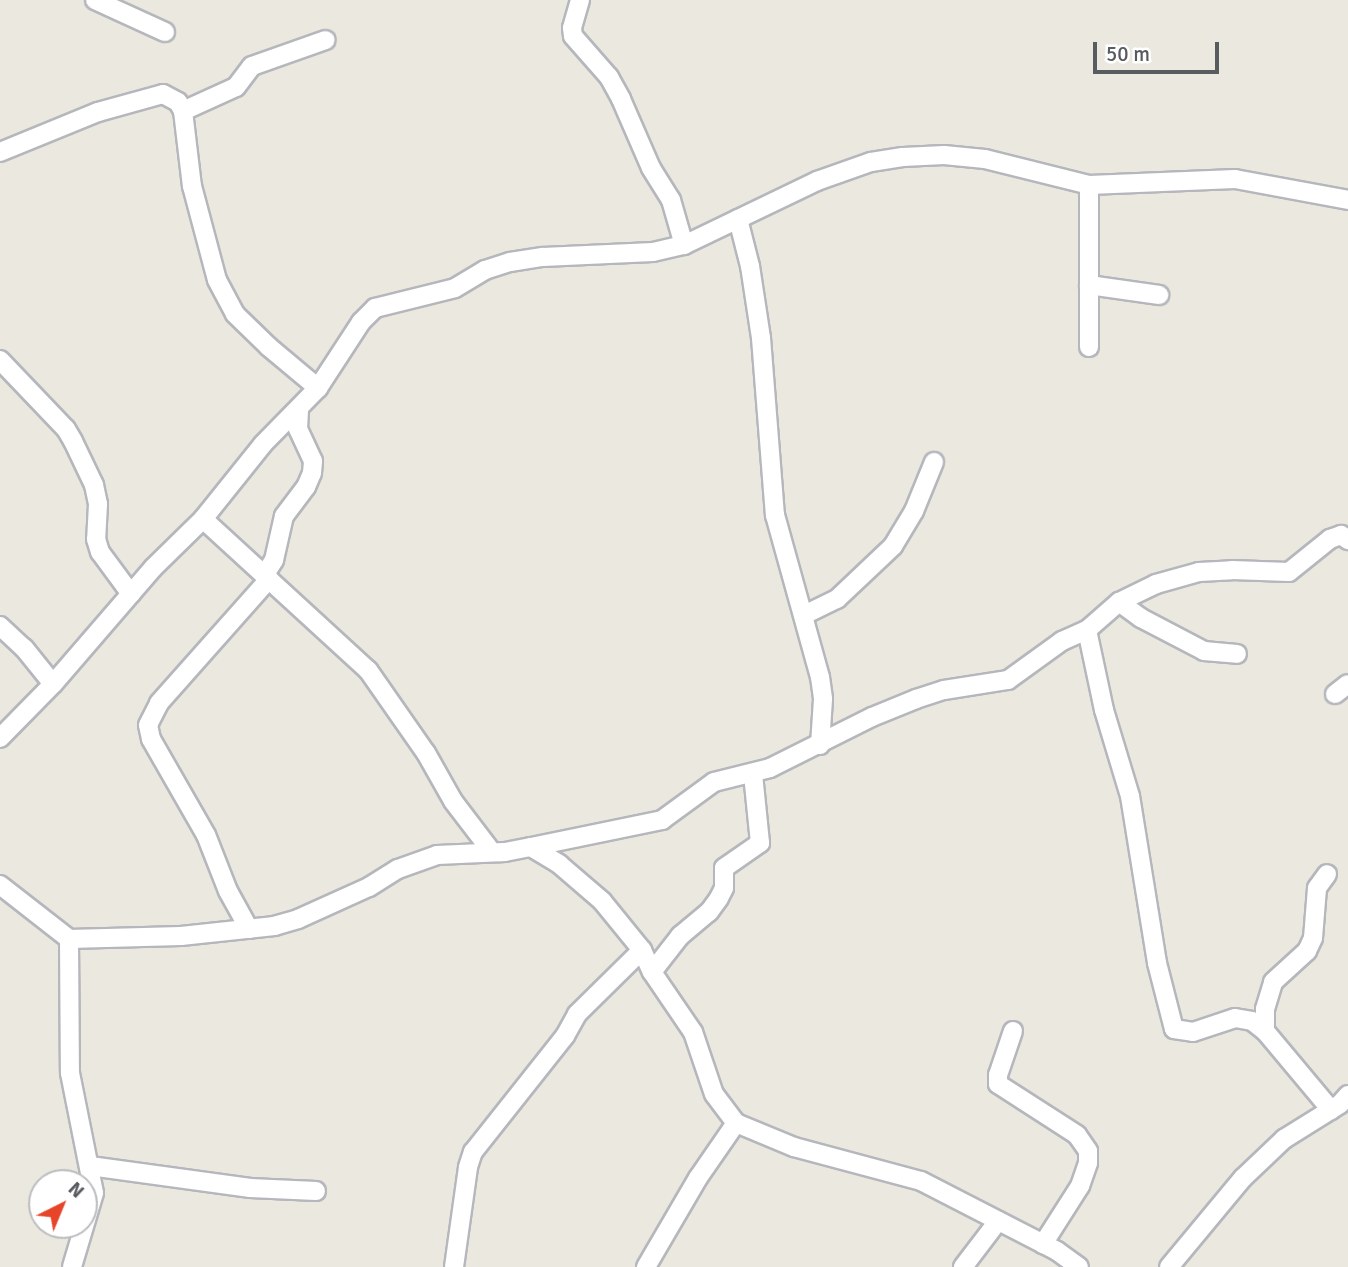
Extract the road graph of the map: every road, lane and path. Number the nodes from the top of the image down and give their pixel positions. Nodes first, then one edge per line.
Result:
1 (95, 0) edge
2 (580, 0) edge
3 (164, 32) dead end
4 (326, 40) dead end
5 (183, 111) junction
6 (0, 152) edge
7 (1089, 186) junction
8 (1348, 200) edge
9 (738, 219) junction
10 (684, 245) junction
11 (1089, 285) junction
12 (1159, 295) dead end
13 (1088, 347) dead end
14 (0, 360) edge
15 (318, 388) junction
16 (299, 409) junction
17 (933, 462) dead end
18 (203, 519) junction
19 (1348, 540) edge
20 (267, 577) junction
21 (131, 594) junction
22 (1119, 603) junction
23 (804, 615) junction
24 (0, 626) edge
25 (1087, 630) junction
26 (1237, 654) dead end
27 (53, 684) junction
28 (0, 738) edge
29 (820, 745) junction
30 (753, 774) junction
31 (531, 847) junction
32 (492, 852) junction
33 (1327, 874) dead end
34 (0, 885) edge
35 (249, 929) junction
36 (69, 939) junction
37 (642, 950) junction
38 (652, 972) junction
39 (1013, 1031) dead end
40 (1265, 1031) junction
41 (1348, 1095) edge
42 (1331, 1110) junction
43 (736, 1123) junction
44 (90, 1166) junction
45 (316, 1191) dead end
46 (998, 1221) junction
47 (1043, 1244) junction
48 (72, 1267) edge
49 (454, 1267) edge
50 (646, 1267) edge
51 (963, 1267) edge
52 (1079, 1267) edge
53 (1169, 1267) edge

1 - 3 street
2 - 10 street
4 - 5 street
5 - 6 street
5 - 15 street
7 - 8 street
7 - 9 street
7 - 11 street
9 - 10 street
9 - 23 street
10 - 15 street
11 - 12 street
11 - 13 street
14 - 21 street
15 - 16 street
16 - 18 street
16 - 20 street
17 - 23 street
18 - 20 street
18 - 21 street
19 - 22 street
20 - 32 street
20 - 35 street
21 - 27 street
22 - 25 street
22 - 26 street
23 - 29 street
24 - 27 street
25 - 29 street
25 - 40 street
27 - 28 street
29 - 30 street
30 - 31 street
30 - 38 street
31 - 32 street
31 - 37 street
32 - 35 street
33 - 40 street
34 - 36 street
35 - 36 street
36 - 44 street
37 - 38 street
37 - 49 street
38 - 43 street
39 - 47 street
40 - 42 street
41 - 42 street
42 - 53 street
43 - 46 street
43 - 50 street
44 - 45 street
44 - 48 street
46 - 47 street
46 - 51 street
47 - 52 street

